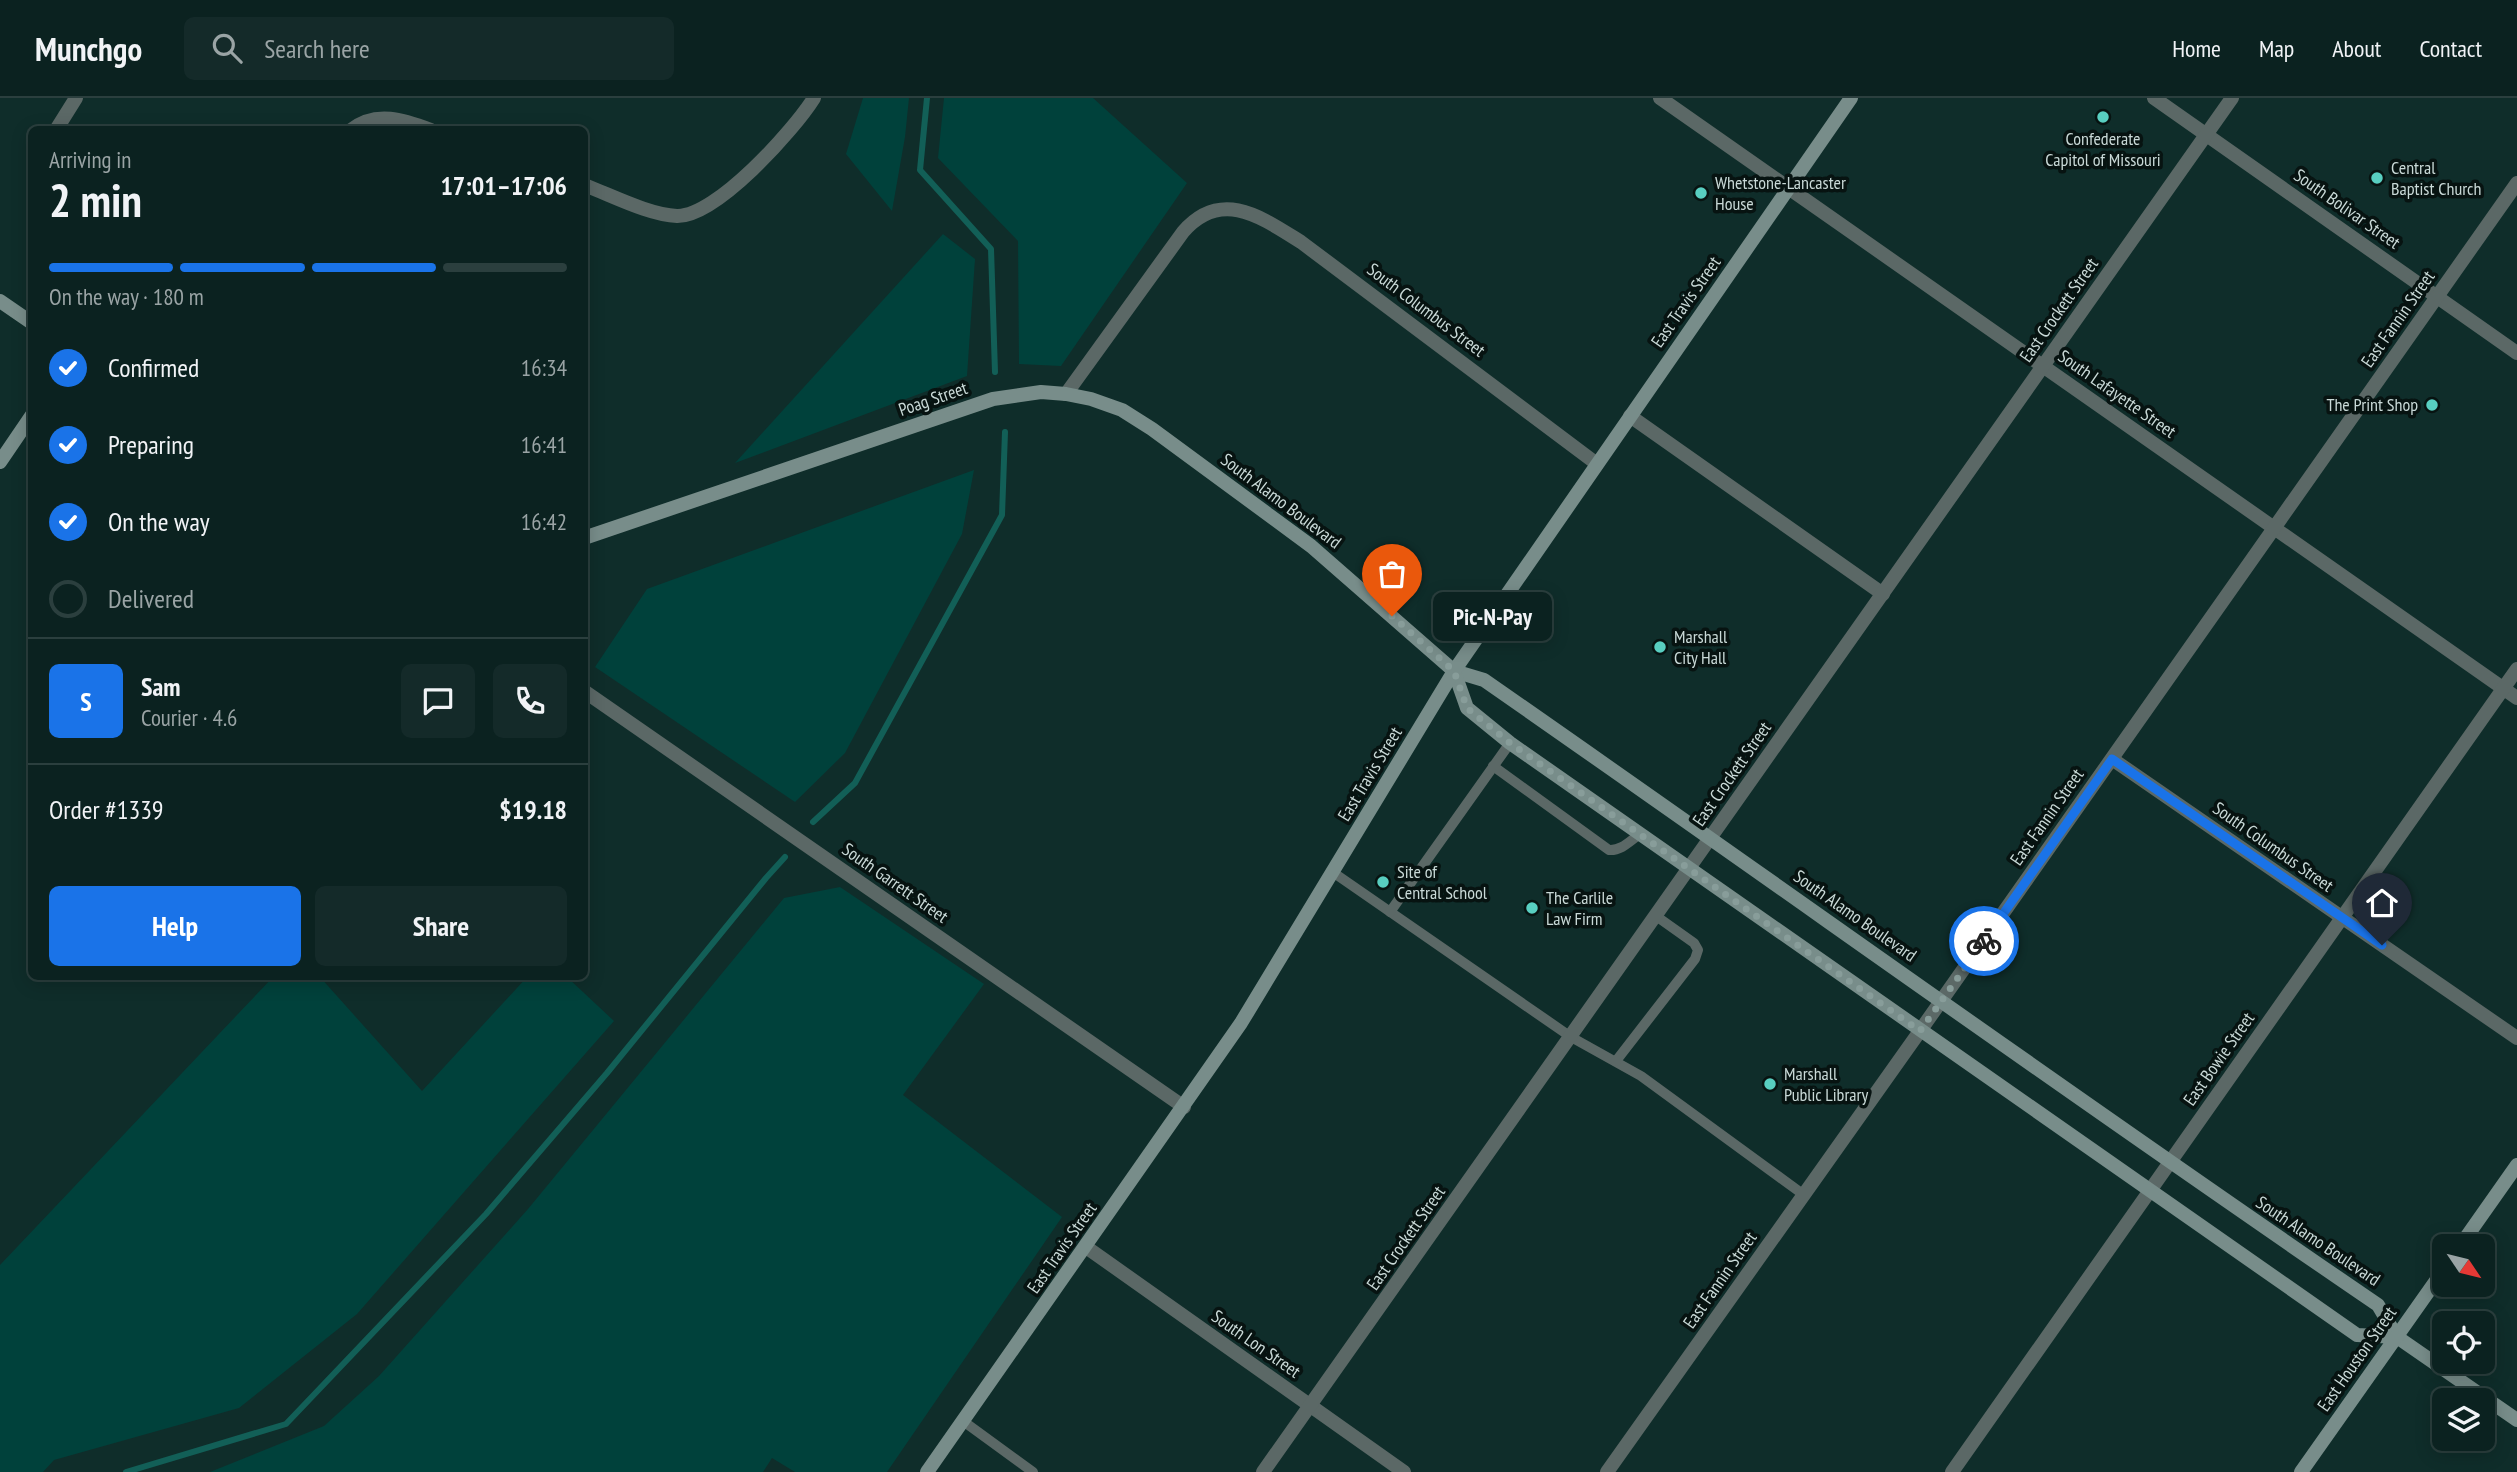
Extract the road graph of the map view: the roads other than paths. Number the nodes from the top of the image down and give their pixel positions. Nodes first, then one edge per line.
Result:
1 (76, 98) edge
2 (814, 98) edge
3 (1660, 98) edge
4 (1851, 98) edge
5 (2154, 98) edge
6 (2232, 98) edge
7 (58, 126) edge
8 (356, 126) edge
9 (419, 126) edge
10 (2207, 135) junction
11 (2517, 183) edge
12 (588, 186) edge
13 (1788, 188) junction
14 (2437, 296) junction
15 (0, 301) edge
16 (28, 320) edge
17 (2517, 352) edge
18 (2043, 366) junction
19 (1066, 394) junction
20 (1630, 416) junction
21 (28, 421) edge
22 (0, 462) edge
23 (1597, 464) junction
24 (2274, 528) junction
25 (588, 537) edge
26 (1883, 594) junction
27 (2517, 669) edge
28 (1454, 671) junction
29 (2503, 688) junction
30 (588, 694) edge
31 (2517, 698) edge
32 (1510, 743) junction
33 (2112, 759) junction
34 (1493, 766) junction
35 (1640, 834) junction
36 (1711, 838) junction
37 (1689, 869) junction
38 (1334, 873) junction
39 (1390, 912) junction
40 (1656, 916) junction
41 (2342, 917) junction
42 (1941, 1001) junction
43 (1920, 1031) junction
44 (1571, 1037) junction
45 (2517, 1038) edge
46 (1616, 1061) junction
47 (1184, 1107) junction
48 (2169, 1163) junction
49 (2517, 1166) edge
50 (2150, 1191) junction
51 (1804, 1195) junction
52 (2469, 1234) edge
53 (1086, 1247) junction
54 (2432, 1286) edge
55 (2397, 1336) junction
56 (1311, 1406) junction
57 (2517, 1420) edge
58 (963, 1421) junction
59 (927, 1472) edge
60 (1033, 1472) edge
61 (1263, 1472) edge
62 (1404, 1472) edge
63 (1607, 1472) edge
64 (1952, 1472) edge
65 (2301, 1472) edge

1 - 7 street
2 - 12 street
3 - 13 street, South Lafayette Street
4 - 13 street, East Travis Street
5 - 10 street, South Bolivar Street
6 - 10 street, East Crockett Street
8 - 9 street
10 - 14 street, South Bolivar Street
10 - 18 street, East Crockett Street
11 - 14 street, East Fannin Street
13 - 18 street, South Lafayette Street
13 - 20 street, East Travis Street
14 - 17 street, South Bolivar Street
14 - 24 street, East Fannin Street
15 - 16 street
18 - 24 street, South Lafayette Street
18 - 26 street, East Crockett Street
19 - 23 street, South Columbus Street
19 - 25 street, Poag Street
19 - 28 street, South Alamo Boulevard
20 - 23 street, East Travis Street
20 - 26 street
21 - 22 street
23 - 28 street, East Travis Street
24 - 29 street, South Lafayette Street
24 - 33 street, East Fannin Street
26 - 36 street, East Crockett Street
27 - 29 street, East Bowie Street
28 - 32 street, South Alamo Boulevard
28 - 36 street, South Alamo Boulevard
28 - 38 street, East Travis Street
29 - 31 street, South Lafayette Street
29 - 41 street, East Bowie Street
30 - 47 street, South Garrett Street
32 - 34 lane
32 - 35 street, South Alamo Boulevard
33 - 41 street, South Columbus Street
33 - 42 street, East Fannin Street
34 - 35 lane
34 - 39 lane
35 - 37 street, South Alamo Boulevard
36 - 37 street, East Crockett Street
36 - 42 street, South Alamo Boulevard
37 - 40 street, East Crockett Street
37 - 43 street, South Alamo Boulevard
38 - 39 lane
38 - 47 street, East Travis Street
39 - 44 lane
40 - 44 street, East Crockett Street
40 - 46 lane
41 - 45 street, South Columbus Street
41 - 48 street, East Bowie Street
42 - 43 street, East Fannin Street
42 - 48 street, South Alamo Boulevard
43 - 50 street, South Alamo Boulevard
43 - 51 street, East Fannin Street
44 - 46 lane
44 - 56 street, East Crockett Street
46 - 51 lane
47 - 53 street, East Travis Street
48 - 50 street, East Bowie Street
48 - 55 street, South Alamo Boulevard
49 - 52 street
50 - 55 street, South Alamo Boulevard
50 - 64 street, East Bowie Street
51 - 63 street, East Fannin Street
53 - 56 street, South Lon Street
53 - 58 street, East Travis Street
54 - 55 street, East Houston Street
55 - 57 street
55 - 65 street, East Houston Street
56 - 61 street, East Crockett Street
56 - 62 street, South Lon Street
58 - 59 street, East Travis Street
58 - 60 lane

